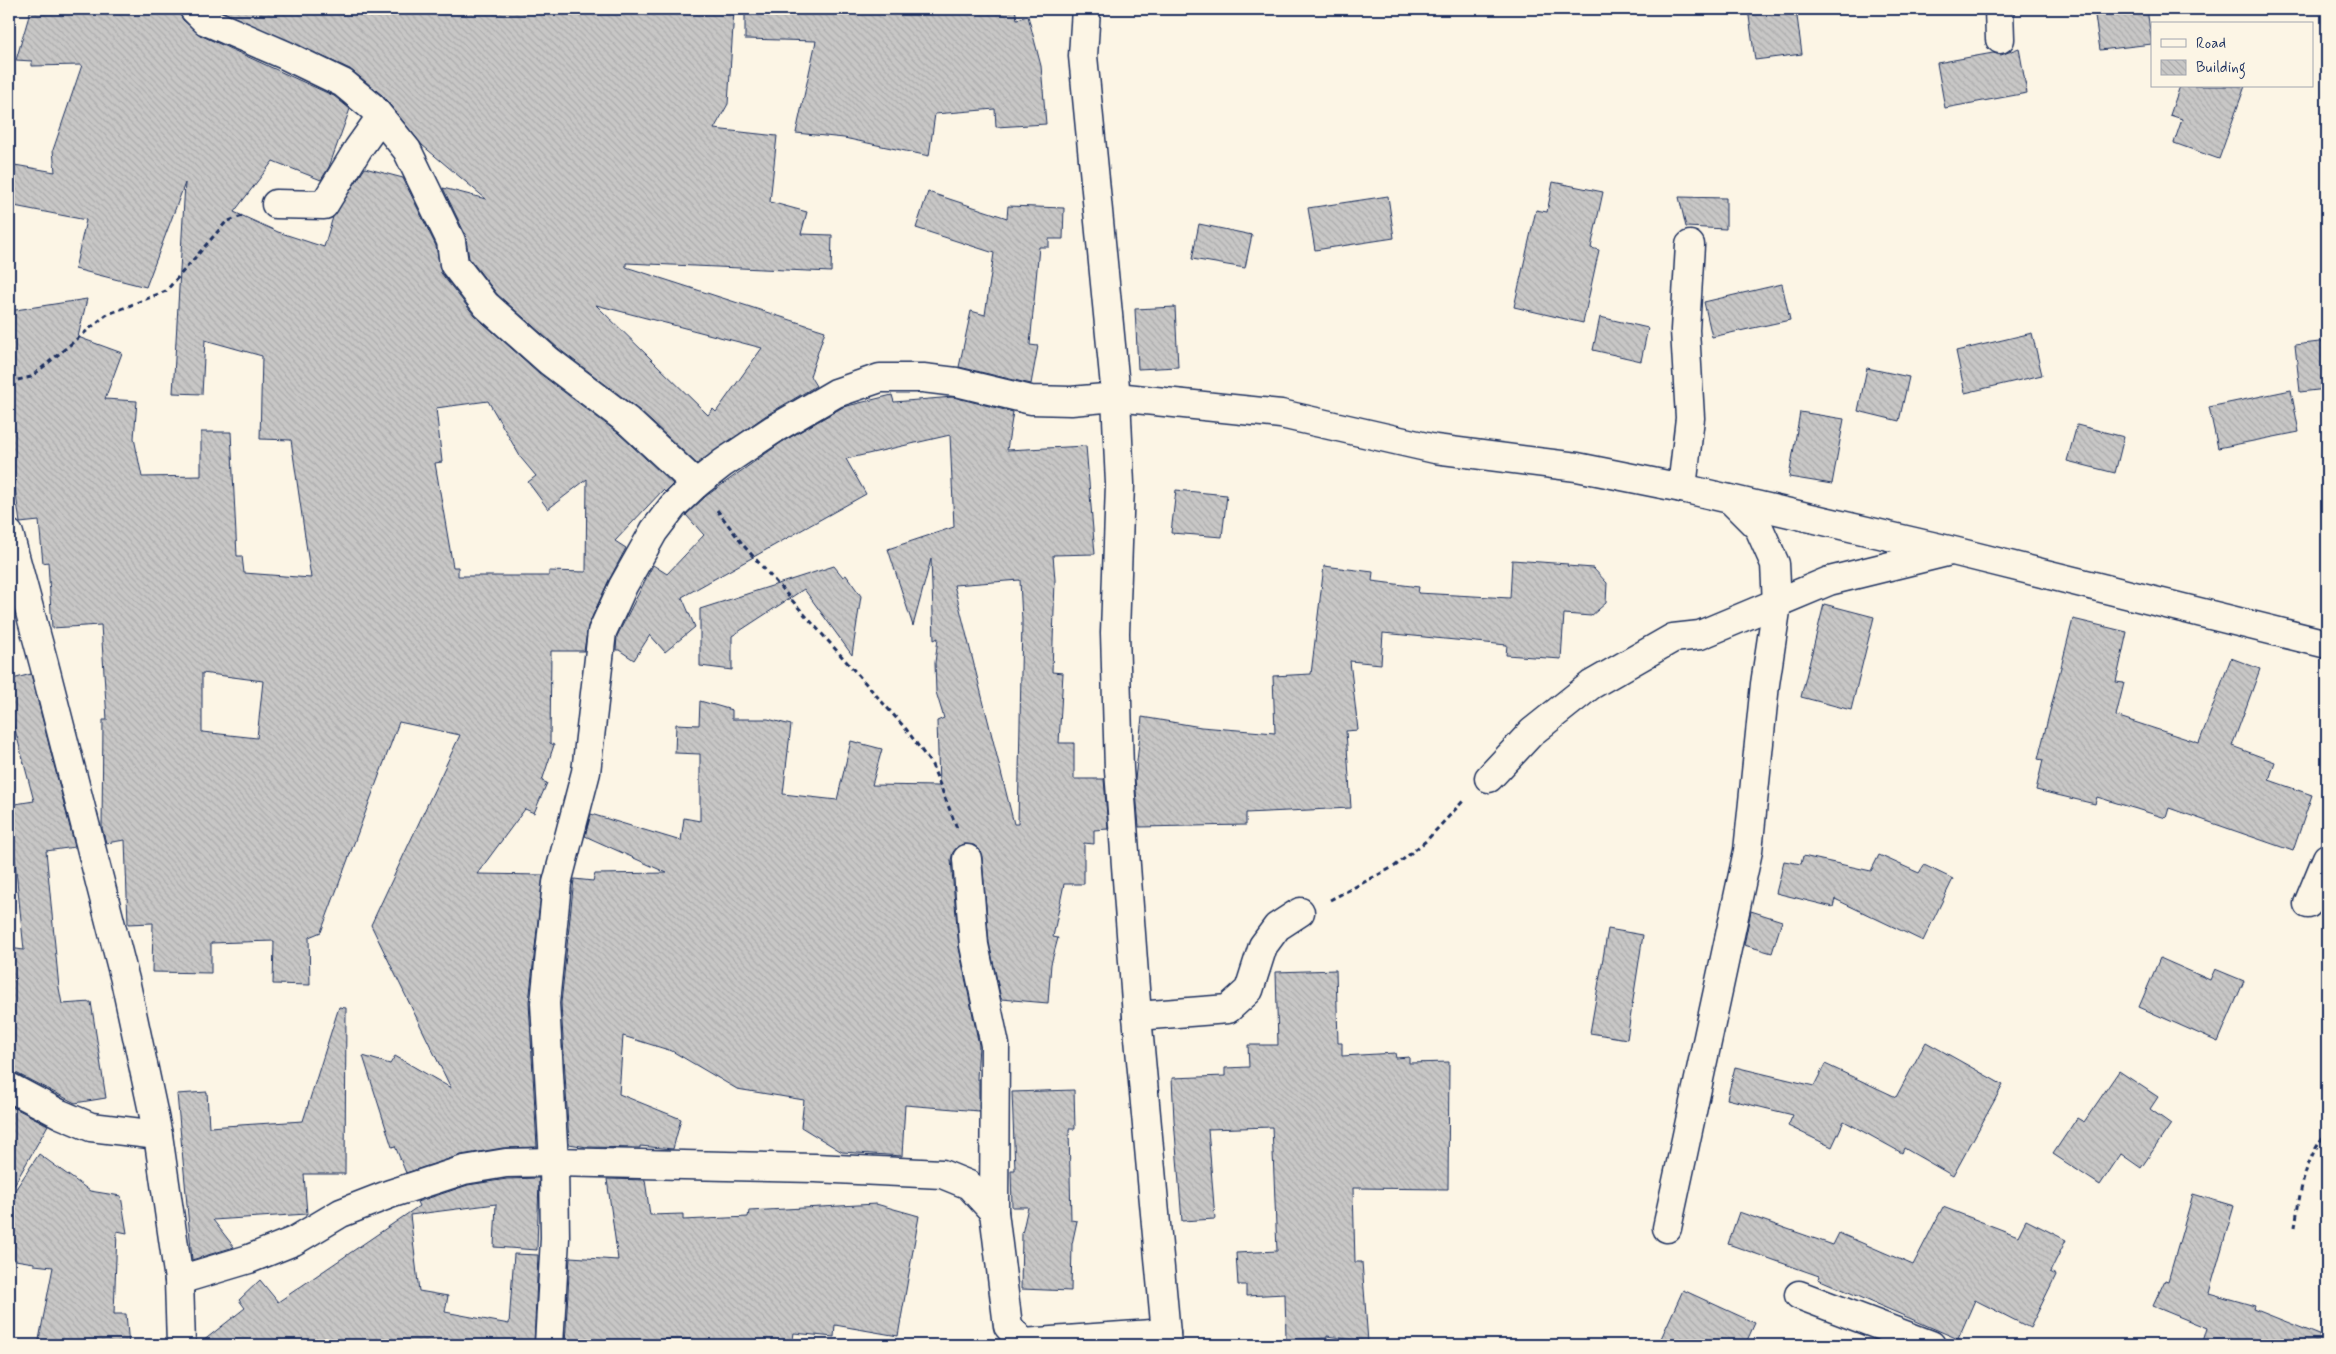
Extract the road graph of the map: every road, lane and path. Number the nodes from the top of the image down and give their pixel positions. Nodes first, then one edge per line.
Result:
1 (194, 9) edge
2 (1086, 9) edge
3 (1999, 9) edge
4 (2000, 39) dead end
5 (380, 118) junction
6 (276, 204) joint
7 (1690, 245) dead end
8 (9, 382) edge
9 (1116, 397) junction
10 (696, 484) junction
11 (1682, 488) junction
12 (1730, 499) junction
13 (9, 534) edge
14 (1953, 551) junction
15 (1777, 604) junction
16 (2327, 644) edge
17 (1489, 778) joint
18 (2327, 858) edge
19 (967, 859) joint
20 (2308, 904) dead end
21 (1300, 912) joint
22 (1138, 1016) junction
23 (9, 1087) edge
24 (2327, 1132) edge
25 (158, 1134) junction
26 (554, 1162) junction
27 (994, 1212) junction
28 (2295, 1227) dead end
29 (1667, 1228) dead end
30 (179, 1280) junction
31 (1799, 1295) dead end
32 (1167, 1339) edge
33 (1924, 1344) edge
34 (181, 1345) edge
35 (549, 1345) edge
36 (1023, 1345) edge

1 - 5 street
2 - 9 street
3 - 4 street
5 - 6 street
5 - 10 street
6 - 8 path
7 - 11 street
9 - 10 street
9 - 11 street
9 - 22 street
10 - 19 path
10 - 26 street
11 - 12 street
12 - 14 street
12 - 15 street
13 - 25 street
14 - 15 street
14 - 16 street
15 - 17 street
15 - 29 street
17 - 21 path
18 - 20 street
19 - 27 street
21 - 22 street
22 - 32 street
23 - 25 street
24 - 28 path
25 - 30 street
26 - 27 street
26 - 30 street
26 - 35 street
27 - 36 street
30 - 34 street
31 - 33 street
32 - 36 street

